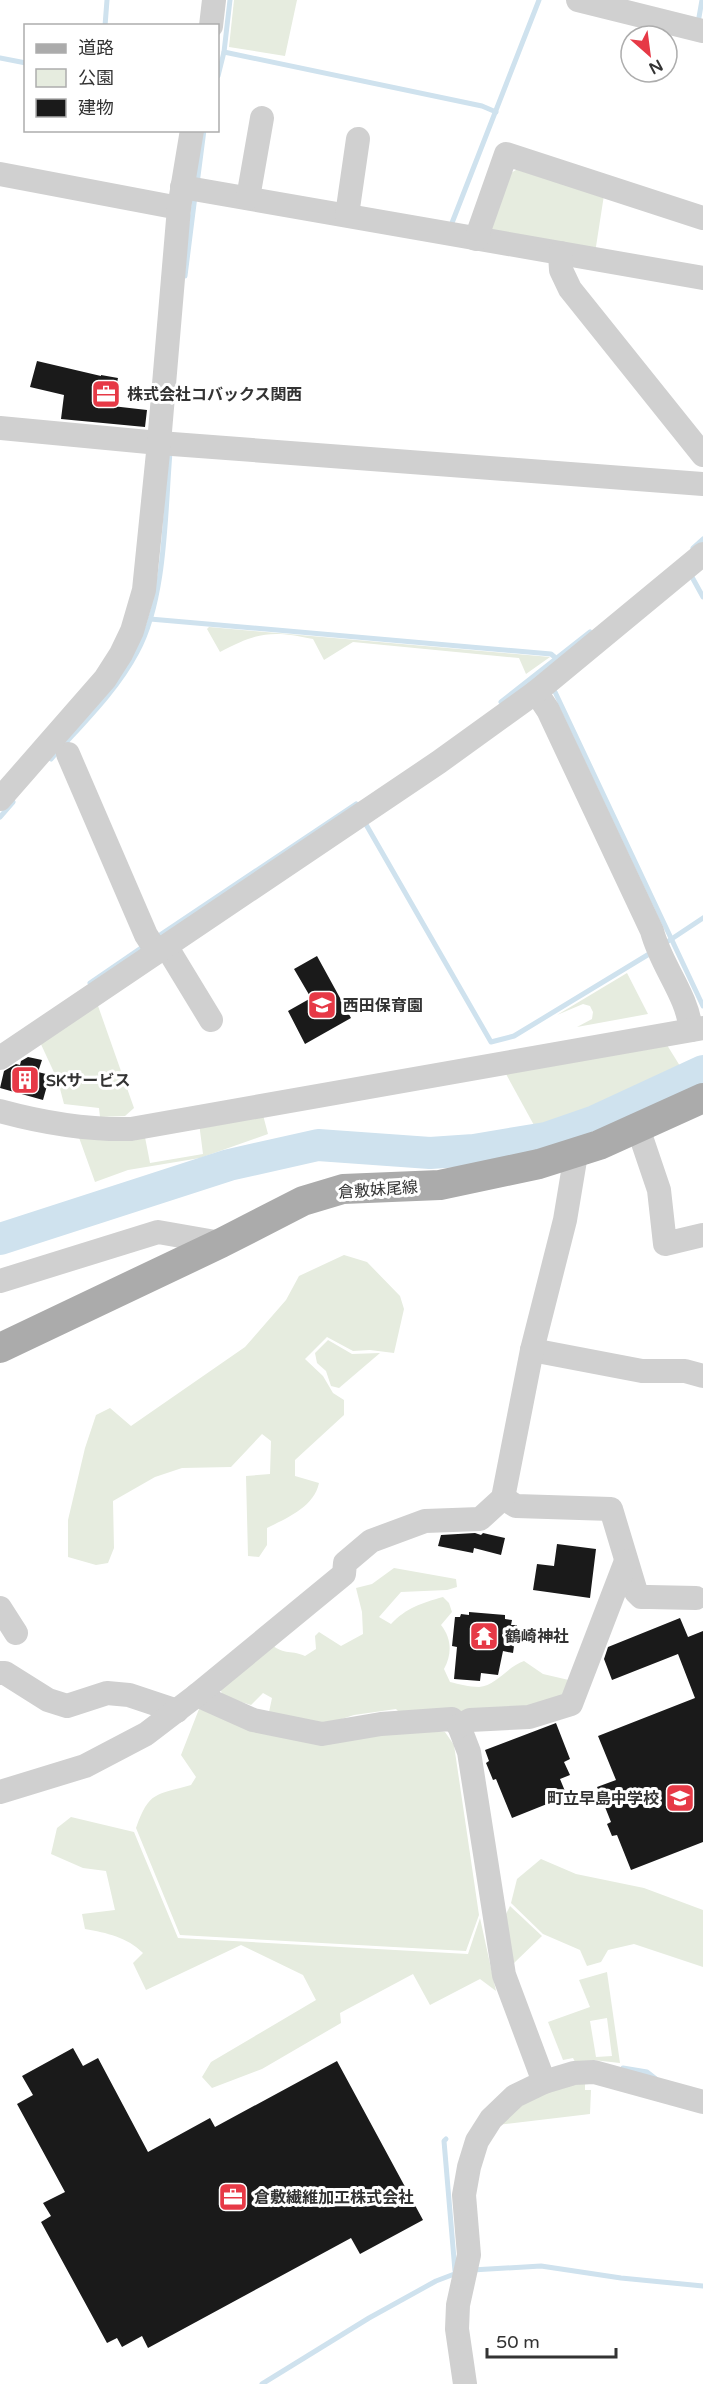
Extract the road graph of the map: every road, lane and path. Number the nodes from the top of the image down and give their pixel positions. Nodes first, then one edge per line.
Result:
1 (214, 0) edge
2 (578, 0) edge
3 (211, 24) edge
4 (703, 31) edge
5 (262, 118) dead end
6 (192, 132) edge
7 (358, 139) dead end
8 (0, 174) edge
9 (188, 193) junction
10 (248, 198) junction
11 (346, 215) junction
12 (703, 218) edge
13 (476, 238) junction
14 (560, 253) junction
15 (699, 278) edge
16 (0, 428) edge
17 (159, 443) junction
18 (703, 455) edge
19 (703, 484) edge
20 (703, 554) edge
21 (536, 692) junction
22 (68, 754) dead end
23 (0, 799) edge
24 (162, 949) junction
25 (211, 1020) dead end
26 (694, 1025) edge
27 (0, 1058) edge
28 (703, 1098) edge
29 (0, 1111) edge
30 (638, 1128) junction
31 (576, 1154) junction
32 (703, 1235) edge
33 (221, 1243) junction
34 (0, 1281) edge
35 (0, 1348) edge
36 (531, 1350) junction
37 (703, 1376) edge
38 (502, 1498) junction
39 (626, 1561) junction
40 (696, 1598) dead end
41 (0, 1608) edge
42 (16, 1633) dead end
43 (0, 1673) edge
44 (197, 1695) junction
45 (177, 1711) junction
46 (459, 1726) junction
47 (0, 1792) edge
48 (544, 2082) junction
49 (703, 2102) edge
50 (465, 2384) edge

1 - 3 street
2 - 4 street
5 - 10 street
6 - 9 street
7 - 11 street
8 - 9 street
9 - 10 street
9 - 17 street
10 - 11 street
11 - 13 street
12 - 13 street
13 - 14 street
14 - 15 street
14 - 18 street
16 - 17 street
17 - 19 street
17 - 23 street
20 - 21 street
21 - 24 street
21 - 26 street
22 - 24 street
24 - 25 street
24 - 27 street
26 - 29 street
28 - 30 main road, 倉敷妹尾線
30 - 31 main road, 倉敷妹尾線
30 - 32 street
31 - 33 main road, 倉敷妹尾線
31 - 36 street
33 - 34 street
33 - 35 main road, 倉敷妹尾線
36 - 37 street
36 - 38 street
38 - 39 street
38 - 44 street
39 - 40 street
39 - 46 street
41 - 42 street
43 - 45 street
44 - 45 street
44 - 46 street
45 - 47 street
46 - 48 street
48 - 49 street
48 - 50 street

